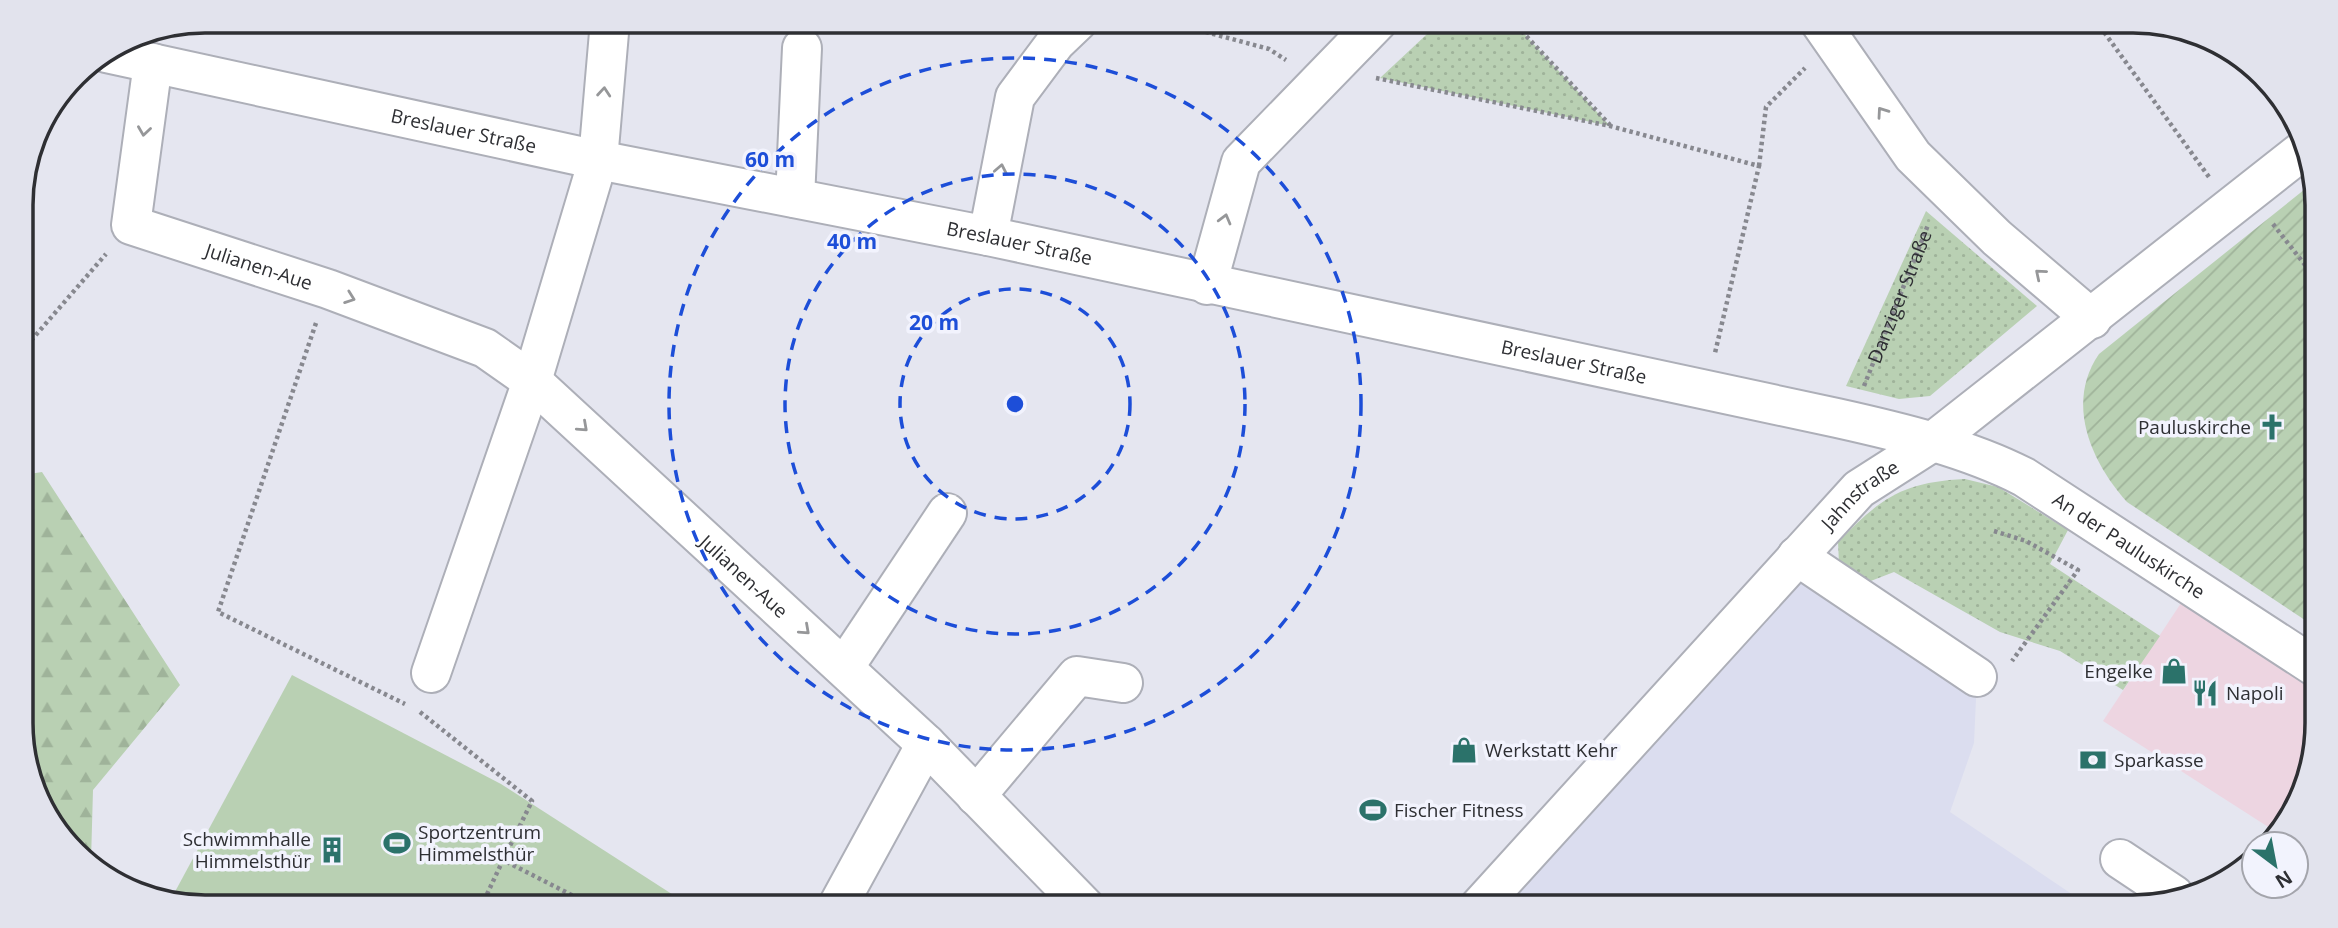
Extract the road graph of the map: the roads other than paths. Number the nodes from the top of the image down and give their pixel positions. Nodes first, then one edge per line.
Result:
1 (1366, 33) edge
2 (1828, 33) edge
3 (609, 34) edge
4 (1065, 34) edge
5 (802, 48) dead end
6 (119, 56) edge
7 (153, 63) junction
8 (2297, 155) edge
9 (598, 160) junction
10 (795, 198) junction
11 (988, 236) junction
12 (1207, 285) junction
13 (2092, 318) junction
14 (532, 381) junction
15 (1931, 443) junction
16 (947, 513) dead end
17 (1797, 556) junction
18 (2305, 660) edge
19 (845, 666) junction
20 (431, 673) road end
21 (1977, 677) road end
22 (1123, 683) dead end
23 (926, 744) junction
24 (976, 796) junction
25 (2120, 859) dead end
26 (2168, 891) edge
27 (1490, 894) edge
28 (844, 895) edge
29 (1073, 895) edge

12 -> 1 street
13 -> 2 street
9 -> 3 street
11 -> 4 street
5 - 10 street
6 - 7 street, Breslauer Straße
7 - 9 street, Breslauer Straße
7 -> 14 street, Julianen-Aue
8 - 13 street, Jahnstraße
9 - 10 street, Breslauer Straße
9 - 14 street
10 - 11 street, Breslauer Straße
11 - 12 street, Breslauer Straße
12 - 15 street, Breslauer Straße
13 - 15 street, Jahnstraße
14 -> 19 street, Julianen-Aue
14 - 20 street
15 - 17 street, Jahnstraße
15 - 18 street, An der Pauluskirche
16 - 19 street
17 - 21 street
17 - 27 street, Jahnstraße
19 - 23 street, Julianen-Aue
22 - 24 street
23 - 24 street, Julianen-Aue
23 - 28 street
24 - 29 street, Julianen-Aue
25 - 26 street

